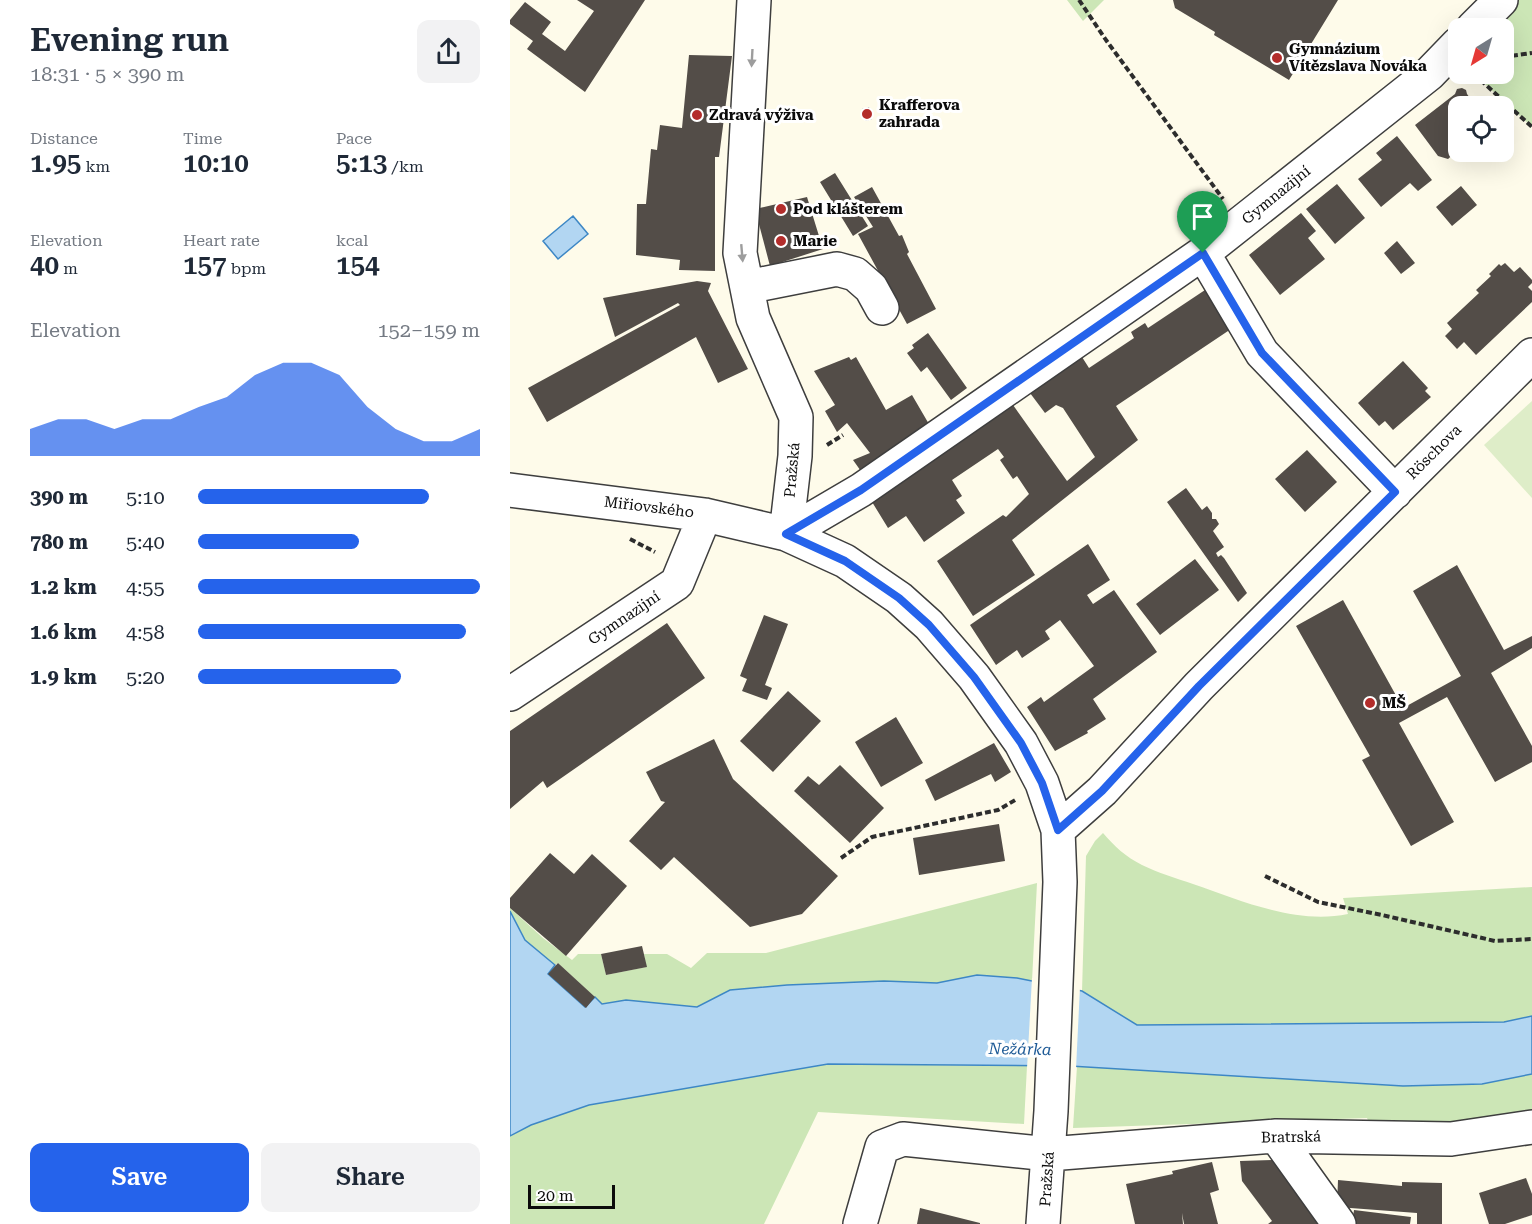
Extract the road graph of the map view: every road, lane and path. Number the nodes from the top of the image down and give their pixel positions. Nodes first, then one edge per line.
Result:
1 (754, 0) edge
2 (1501, 0) edge
3 (1081, 1) edge
4 (1483, 18) edge
5 (1532, 53) edge
6 (1448, 54) edge
7 (1514, 55) edge
8 (1485, 84) edge
9 (1532, 127) edge
10 (1241, 223) junction
11 (1203, 253) junction
12 (747, 287) junction
13 (882, 308) dead end
14 (1532, 355) edge
15 (843, 435) dead end
16 (819, 451) dead end
17 (510, 490) edge
18 (1395, 492) junction
19 (705, 514) junction
20 (622, 534) dead end
21 (786, 534) junction
22 (686, 563) junction
23 (510, 694) edge
24 (1023, 795) dead end
25 (1058, 830) junction
26 (841, 858) dead end
27 (1265, 876) dead end
28 (1532, 939) edge
29 (1532, 1127) edge
30 (1276, 1136) junction
31 (1049, 1144) junction
32 (860, 1224) edge
33 (1043, 1224) edge
34 (1339, 1224) edge

1 -> 12 street, Pražská
2 - 4 street
3 - 10 path
5 - 7 path
6 - 10 street, Gymnazijní
8 - 9 path
10 - 11 street, Gymnazijní
11 - 18 street
11 - 21 street, Gymnazijní
12 - 13 street
12 - 21 street, Pražská
14 - 18 street, Röschova
15 - 16 path
17 - 19 street, Miřiovského
18 - 25 street, Röschova
19 - 21 street, Miřiovského
19 - 22 street, Gymnazijní
20 - 22 path
21 - 25 street
22 - 23 street, Gymnazijní
24 - 26 path
25 - 31 street, Pražská
27 - 28 path
29 - 30 street, Bratrská
30 - 31 street, Bratrská
30 - 34 street
31 - 32 street, Bratrská
31 - 33 street, Pražská

